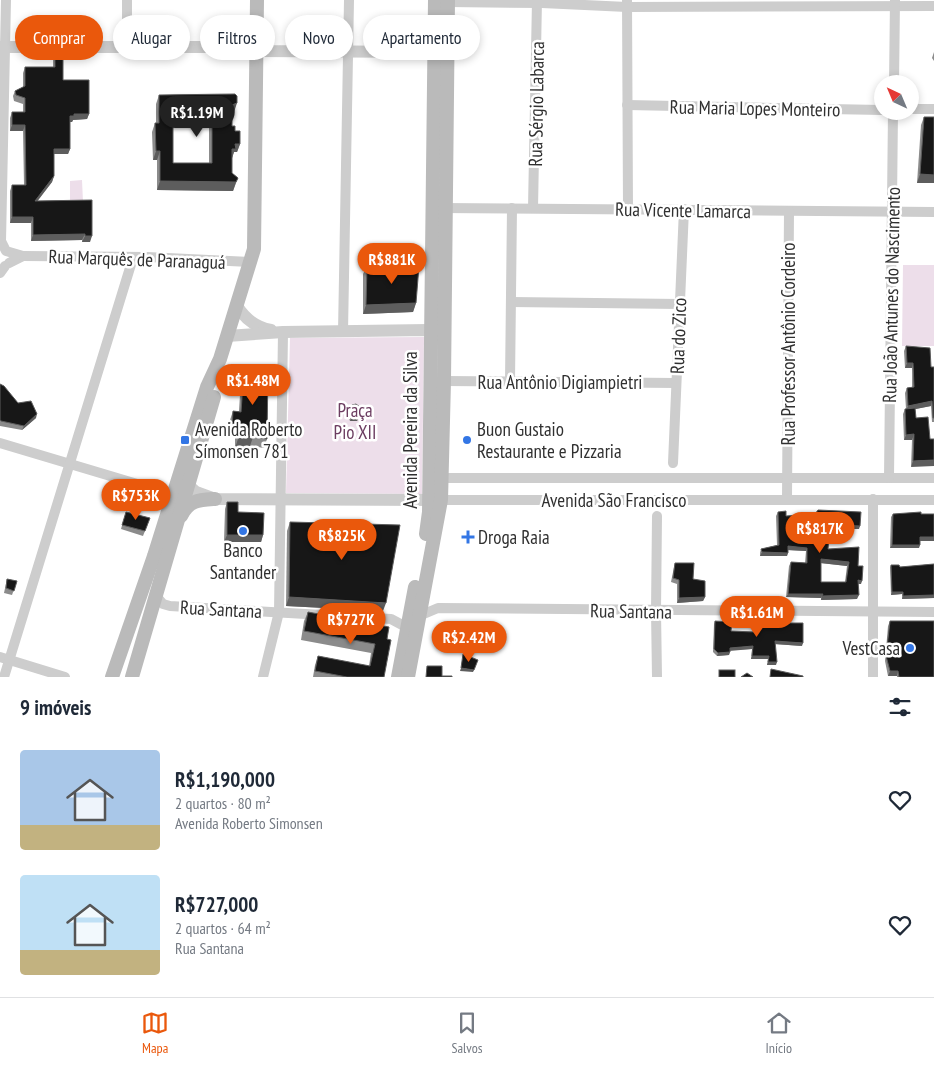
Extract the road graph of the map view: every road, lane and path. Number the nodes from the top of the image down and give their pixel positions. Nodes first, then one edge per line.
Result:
1 (6, 0) edge
2 (127, 0) edge
3 (257, 0) edge
4 (349, 0) edge
5 (444, 1) edge
6 (537, 1) edge
7 (895, 3) edge
8 (627, 4) edge
9 (934, 6) edge
10 (127, 15) edge
11 (257, 15) edge
12 (349, 15) edge
13 (443, 15) edge
14 (113, 46) edge
15 (2, 47) edge
16 (256, 60) edge
17 (348, 60) edge
18 (440, 60) edge
19 (894, 75) edge
20 (627, 106) junction
21 (919, 109) edge
22 (934, 109) edge
23 (874, 110) edge
24 (893, 120) edge
25 (438, 208) junction
26 (512, 208) junction
27 (533, 208) junction
28 (628, 209) junction
29 (684, 209) junction
30 (789, 211) junction
31 (892, 211) junction
32 (934, 212) edge
33 (3, 250) edge
34 (23, 256) junction
35 (133, 258) junction
36 (250, 262) junction
37 (3, 267) edge
38 (511, 302) junction
39 (680, 304) junction
40 (237, 306) junction
41 (430, 330) junction
42 (283, 332) junction
43 (344, 332) junction
44 (227, 336) junction
45 (444, 339) junction
46 (220, 359) junction
47 (444, 381) junction
48 (510, 381) junction
49 (676, 383) junction
50 (205, 395) junction
51 (0, 443) edge
52 (673, 463) junction
53 (70, 464) junction
54 (787, 477) junction
55 (442, 478) junction
56 (889, 478) junction
57 (934, 478) edge
58 (664, 479) junction
59 (679, 479) junction
60 (188, 485) junction
61 (174, 495) junction
62 (215, 499) junction
63 (280, 499) junction
64 (786, 499) junction
65 (873, 499) junction
66 (434, 500) junction
67 (649, 500) junction
68 (664, 500) junction
69 (934, 500) edge
70 (657, 516) junction
71 (175, 527) junction
72 (154, 556) junction
73 (157, 597) junction
74 (656, 611) junction
75 (279, 612) junction
76 (872, 612) junction
77 (934, 612) edge
78 (419, 616) junction
79 (406, 627) junction
80 (5, 658) edge
81 (4, 677) edge
82 (65, 677) edge
83 (112, 677) edge
84 (132, 677) edge
85 (263, 677) edge
86 (398, 677) edge
87 (408, 677) edge
88 (657, 677) edge
89 (873, 677) edge

1 - 15 street
2 - 10 street
3 - 11 main road
4 - 12 street
5 - 6 street
5 - 13 main road, Avenida Pereira da Silva
6 - 8 street
6 - 27 street, Rua Sérgio Labarca
7 - 8 street
7 - 9 street
7 - 19 street
8 - 20 street
14 - 15 street
15 - 33 street
16 - 36 main road
17 - 43 street
18 - 25 main road, Avenida Pereira da Silva
20 - 23 street, Rua Maria Lopes Monteiro
20 - 28 street
21 - 22 street
24 - 31 street, Rua João Antunes do Nascimento
25 - 26 street, Rua Vicente Lamarca
25 - 41 main road, Avenida Pereira da Silva
25 - 45 main road, Avenida Pereira da Silva
26 - 27 street, Rua Vicente Lamarca
26 - 38 street
27 - 28 street, Rua Vicente Lamarca
28 - 29 street, Rua Vicente Lamarca
29 - 30 street, Rua Vicente Lamarca
29 - 39 street, Rua do Zico
30 - 31 street, Rua Vicente Lamarca
30 - 54 street, Rua Professor Antônio Cordeiro
31 - 32 street, Rua Vicente Lamarca
31 - 56 street, Rua João Antunes do Nascimento
33 - 34 street, Rua Marquês de Paranaguá
33 - 37 street
34 - 35 street, Rua Marquês de Paranaguá
34 - 37 street, Rua Marquês de Paranaguá
35 - 36 street, Rua Marquês de Paranaguá
35 - 53 street
36 - 40 main road
38 - 39 street
38 - 48 street
39 - 49 street, Rua do Zico
40 - 42 street
40 - 44 main road
41 - 43 street
41 - 45 street, Avenida Pereira da Silva
41 - 66 main road, Avenida Pereira da Silva
42 - 43 street
42 - 44 street
42 - 63 street
44 - 46 main road
45 - 47 main road, Avenida Pereira da Silva
46 - 50 main road
46 - 60 main road
47 - 48 street, Rua Antônio Digiampietri
47 - 55 main road, Avenida Pereira da Silva
48 - 49 street, Rua Antônio Digiampietri
49 - 52 street, Rua do Zico
50 - 60 main road
50 - 61 main road
51 - 53 street
52 - 58 street, Rua do Zico
52 - 59 street, Rua do Zico
53 - 61 street
53 - 80 street
54 - 56 street, Avenida São Francisco
54 - 59 street, Avenida São Francisco
54 - 64 street
55 - 58 street, Avenida São Francisco
55 - 66 main road, Avenida Pereira da Silva
56 - 57 street, Avenida São Francisco
58 - 59 street, Avenida São Francisco
60 - 62 street
60 - 71 main road
61 - 71 main road
61 - 72 main road
62 - 63 street
62 - 71 main road
63 - 66 street
63 - 75 street
64 - 65 street, Avenida São Francisco
64 - 68 street, Avenida São Francisco
65 - 69 street, Avenida São Francisco
65 - 76 street
66 - 67 street, Avenida São Francisco
66 - 78 main road, Avenida Pereira da Silva
66 - 79 main road, Avenida Pereira da Silva
67 - 68 street, Avenida São Francisco
67 - 70 street
68 - 70 street
70 - 74 street
71 - 73 main road
72 - 73 main road
72 - 83 main road
73 - 75 street, Rua Santana
73 - 84 main road
74 - 76 street, Rua Santana
74 - 78 street, Rua Santana
74 - 88 street
75 - 79 street, Rua Santana
75 - 85 street
76 - 77 street, Rua Santana
76 - 89 street
78 - 87 main road, Avenida Pereira da Silva
79 - 86 main road, Avenida Pereira da Silva
80 - 81 street
80 - 82 street

